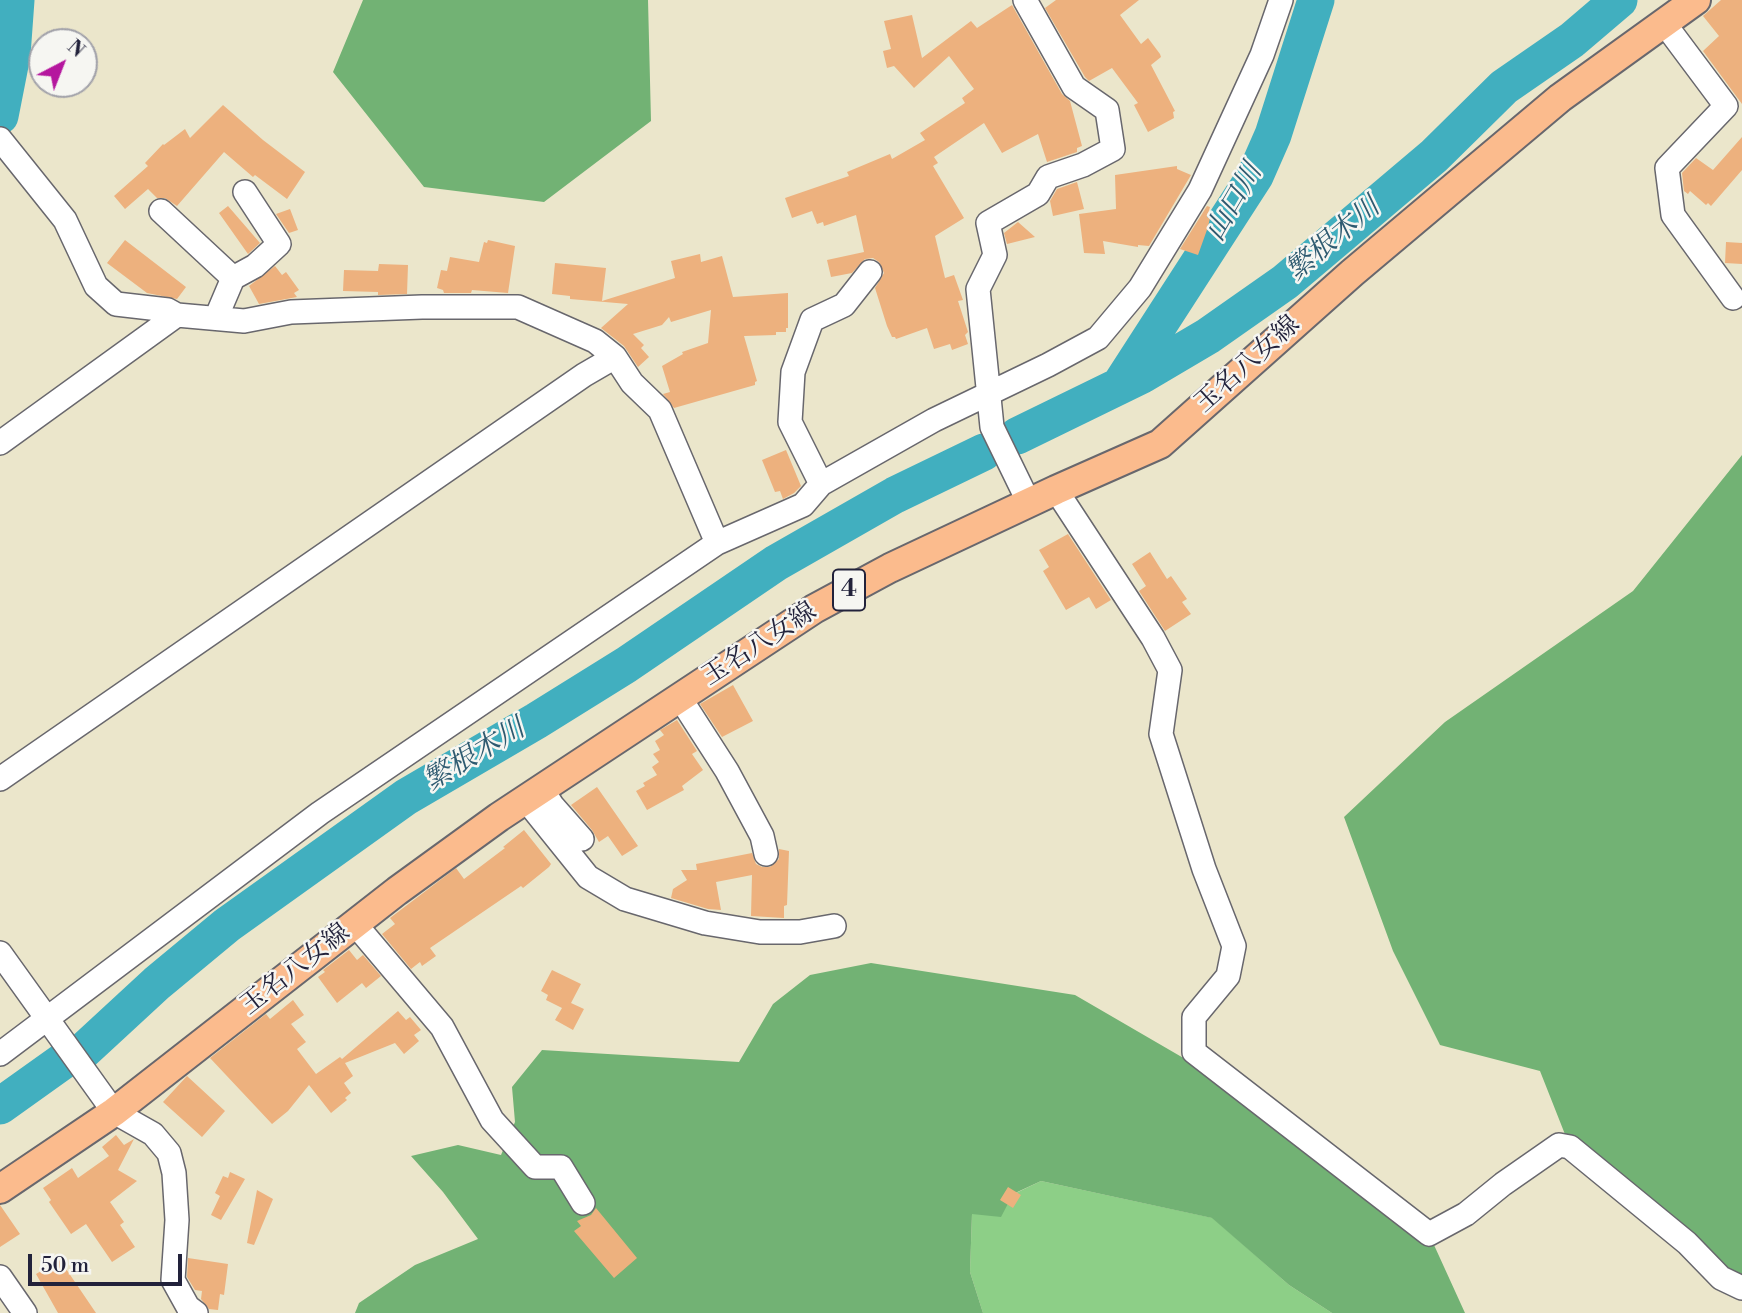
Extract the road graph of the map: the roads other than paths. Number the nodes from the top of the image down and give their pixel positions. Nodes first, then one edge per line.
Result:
1 (1025, 0) edge
2 (1281, 0) edge
3 (1696, 0) edge
4 (1664, 23) junction
5 (0, 139) edge
6 (244, 192) dead end
7 (161, 211) dead end
8 (870, 272) dead end
9 (233, 278) junction
10 (1733, 298) dead end
11 (177, 315) junction
12 (216, 318) junction
13 (615, 357) junction
14 (988, 394) junction
15 (0, 443) edge
16 (821, 484) junction
17 (1056, 490) junction
18 (1029, 503) junction
19 (717, 543) junction
20 (680, 698) junction
21 (0, 779) edge
22 (534, 794) junction
23 (582, 839) dead end
24 (766, 854) dead end
25 (355, 924) junction
26 (834, 926) dead end
27 (0, 953) edge
28 (46, 1019) junction
29 (0, 1054) edge
30 (114, 1112) junction
31 (0, 1189) edge
32 (583, 1203) dead end
33 (0, 1277) edge
34 (1742, 1288) edge
35 (25, 1313) edge
36 (196, 1313) edge

1 - 14 street
2 - 14 street
3 - 4 main road, 玉名八女線 / 4
4 - 10 street
4 - 17 main road, 玉名八女線 / 4
5 - 11 street
6 - 9 street
7 - 9 street
8 - 16 street
9 - 12 street
11 - 12 street
11 - 15 street
12 - 13 street
13 - 19 street
13 - 21 street
14 - 16 street
14 - 18 street
16 - 19 street
17 - 18 main road, 玉名八女線 / 4
17 - 34 street
18 - 20 main road, 玉名八女線 / 4
19 - 28 street
20 - 22 main road, 玉名八女線 / 4
20 - 24 street
22 - 23 street
22 - 25 main road, 玉名八女線 / 4
22 - 26 street
25 - 30 main road, 玉名八女線 / 4
25 - 32 street
27 - 28 street
28 - 29 street
28 - 30 street
30 - 31 main road, 玉名八女線 / 4
30 - 36 street
33 - 35 street

